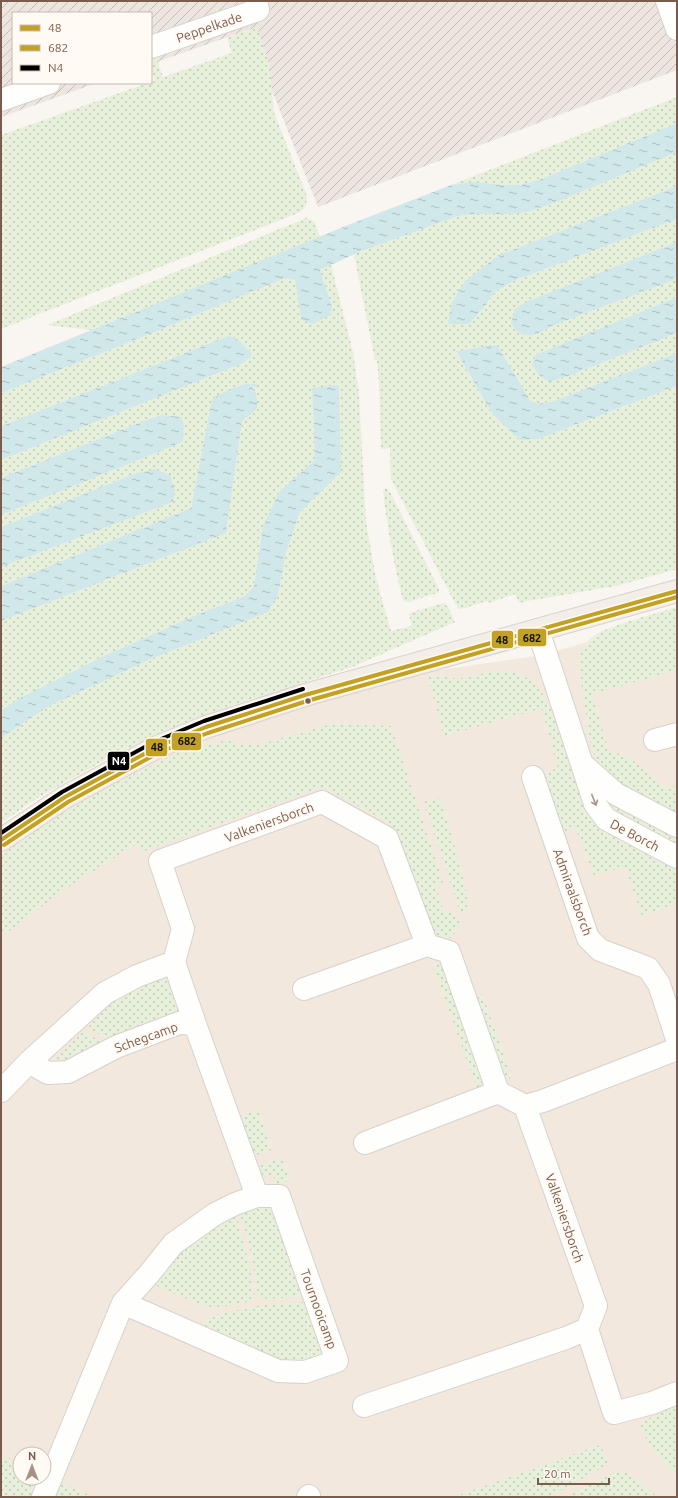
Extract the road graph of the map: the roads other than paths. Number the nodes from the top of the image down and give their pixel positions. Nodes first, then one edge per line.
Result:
1 (256, 1) edge
2 (667, 1) edge
3 (677, 30) edge
4 (152, 47) edge
5 (46, 84) edge
6 (1, 100) edge
7 (677, 592) edge
8 (538, 630) junction
9 (677, 734) edge
10 (655, 740) dead end
11 (581, 763) junction
12 (533, 777) dead end
13 (677, 826) edge
14 (1, 840) edge
15 (677, 856) edge
16 (427, 945) junction
17 (174, 962) junction
18 (304, 989) dead end
19 (195, 1024) junction
20 (677, 1039) edge
21 (677, 1049) edge
22 (29, 1062) junction
23 (1, 1091) edge
24 (498, 1092) junction
25 (525, 1106) junction
26 (365, 1143) dead end
27 (257, 1196) junction
28 (123, 1303) junction
29 (587, 1329) junction
30 (677, 1393) edge
31 (364, 1406) dead end
32 (43, 1497) edge

1 - 4 street, Peppelkade
2 - 3 street
5 - 6 street
7 - 8 main road
8 - 11 street, De Borch
8 - 14 main road
9 - 10 street
11 - 13 street
11 -> 15 street, De Borch
12 - 20 street, Admiraalsborch
16 - 17 street, Valkeniersborch
16 - 18 street
16 - 24 street
17 - 19 street, Schegcamp
17 - 22 street
19 - 22 street, Schegcamp
19 - 27 street
21 - 25 street
22 - 23 street
24 - 25 street
24 - 26 street
25 - 29 street, Valkeniersborch
27 - 28 street, Tournooicamp
27 - 28 street, Tournooicamp
28 - 32 street, Tournooicamp
29 - 30 street
29 - 31 street

